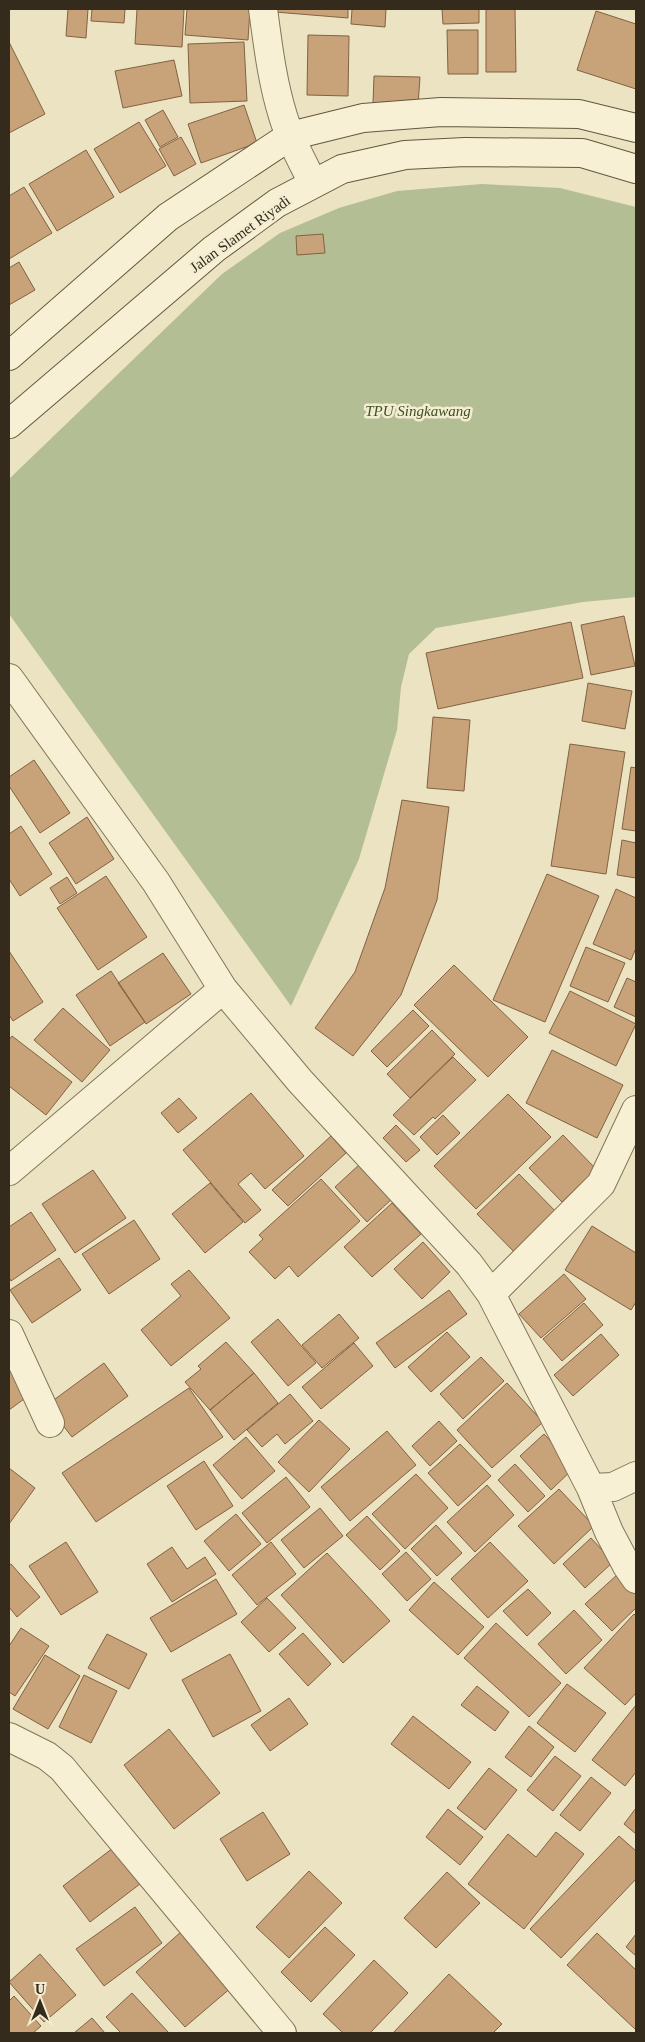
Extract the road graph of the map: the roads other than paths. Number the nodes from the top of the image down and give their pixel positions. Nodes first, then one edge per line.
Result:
1 (263, 9) edge
2 (636, 128) edge
3 (290, 136) junction
4 (636, 170) edge
5 (313, 184) junction
6 (9, 356) edge
7 (9, 424) edge
8 (9, 678) edge
9 (223, 989) junction
10 (636, 1110) edge
11 (9, 1171) edge
12 (491, 1294) junction
13 (9, 1334) edge
14 (50, 1423) dead end
15 (636, 1476) edge
16 (591, 1488) junction
17 (636, 1579) edge
18 (9, 1737) edge
19 (282, 2033) edge

1 - 3 street
2 - 3 street
3 - 5 street
3 - 6 street
4 - 5 street, Jalan Slamet Riyadi
5 - 7 street, Jalan Slamet Riyadi
8 - 9 street
9 - 11 street
9 - 12 street
10 - 12 street
12 - 16 street
13 - 14 street
15 - 16 street
16 - 17 street
18 - 19 street

